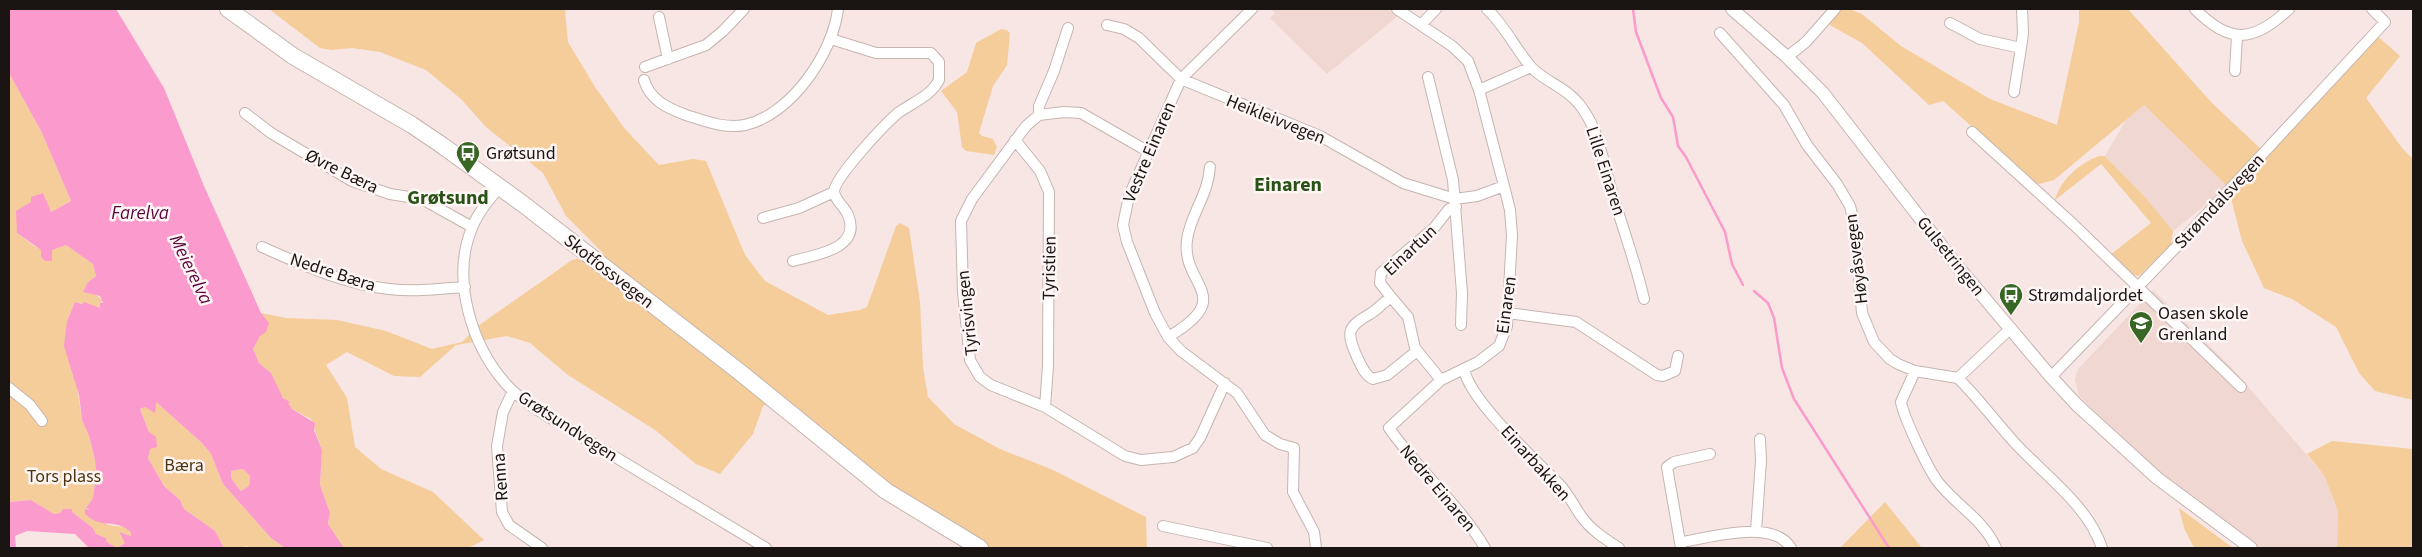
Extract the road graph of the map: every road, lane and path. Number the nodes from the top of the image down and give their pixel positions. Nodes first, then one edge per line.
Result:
1 (228, 9) edge
2 (744, 9) edge
3 (838, 9) edge
4 (1252, 9) edge
5 (1397, 9) edge
6 (1436, 9) edge
7 (1487, 9) edge
8 (1732, 9) edge
9 (1835, 9) edge
10 (2022, 9) edge
11 (2195, 9) edge
12 (2289, 9) edge
13 (2372, 9) edge
14 (1240, 12) edge
15 (659, 17) dead end
16 (1950, 23) dead end
17 (1421, 24) junction
18 (1107, 25) dead end
19 (1068, 28) dead end
20 (1720, 33) dead end
21 (2237, 36) junction
22 (831, 39) junction
23 (2021, 48) junction
24 (1787, 57) junction
25 (668, 59) junction
26 (645, 66) dead end
27 (1532, 67) junction
28 (2235, 71) dead end
29 (1428, 77) dead end
30 (1181, 79) junction
31 (644, 80) dead end
32 (1479, 90) junction
33 (2014, 92) dead end
34 (245, 114) dead end
35 (1039, 114) junction
36 (1972, 132) dead end
37 (1015, 140) junction
38 (1149, 152) junction
39 (1210, 167) dead end
40 (1504, 186) junction
41 (500, 187) junction
42 (834, 192) junction
43 (1455, 203) junction
44 (763, 218) dead end
45 (472, 227) junction
46 (262, 247) dead end
47 (793, 261) dead end
48 (465, 287) junction
49 (2137, 287) junction
50 (1391, 297) junction
51 (1644, 299) dead end
52 (1508, 313) junction
53 (1461, 324) dead end
54 (2011, 328) junction
55 (1168, 337) junction
56 (1417, 351) junction
57 (1678, 356) dead end
58 (1464, 370) junction
59 (1915, 371) junction
60 (2051, 377) junction
61 (1958, 378) junction
62 (1441, 380) junction
63 (1226, 383) junction
64 (2241, 387) dead end
65 (9, 388) edge
66 (513, 391) junction
67 (1045, 407) junction
68 (42, 421) dead end
69 (1389, 428) joint
70 (1760, 439) dead end
71 (1710, 454) dead end
72 (1163, 526) dead end
73 (1756, 531) junction
74 (1681, 545) edge
75 (542, 548) edge
76 (766, 548) edge
77 (980, 548) edge
78 (1267, 548) edge
79 (1316, 548) edge
80 (1485, 548) edge
81 (1619, 548) edge
82 (1792, 548) edge
83 (1996, 548) edge
84 (2102, 548) edge
85 (2251, 548) edge

1 - 41 main road, Skotfossvegen
2 - 25 street
3 - 22 street
4 - 14 street
5 - 17 street, Einaren
6 - 17 street
7 - 27 street, Lille Einaren
8 - 24 street, Gulsetringen
9 - 24 street
10 - 23 street
11 - 21 street
12 - 21 street
13 - 49 street, Strømdalsvegen
14 - 30 street
15 - 25 street
16 - 23 street
17 - 32 street, Einaren
18 - 30 street, Heikleivvegen
19 - 35 street
20 - 59 street, Høyåsvegen
21 - 28 street
22 - 31 street
22 - 42 street
23 - 33 street
24 - 54 street, Gulsetringen
25 - 26 street
27 - 32 street
27 - 51 street, Lille Einaren
29 - 43 street
30 - 38 street, Vestre Einaren
30 - 43 street, Heikleivvegen
32 - 40 street, Einaren
34 - 45 street, Øvre Bæra
35 - 37 street, Tyrisvingen
35 - 38 street
36 - 49 street
37 - 67 street, Tyristien
37 - 67 street, Tyrisvingen
38 - 55 street, Vestre Einaren
39 - 55 street
40 - 43 street
40 - 52 street, Einaren
41 - 45 street, Grøtsundvegen
41 - 77 main road, Skotfossvegen
42 - 44 street
42 - 47 street
43 - 50 street, Einartun
43 - 53 street
45 - 48 street, Grøtsundvegen
46 - 48 street, Nedre Bæra
48 - 66 street, Grøtsundvegen
49 - 60 street, Strømdalsvegen
49 - 64 street
50 - 56 street, Einartun
50 - 56 street, Einartun
52 - 57 street
52 - 58 street, Einaren
54 - 60 street, Gulsetringen
54 - 61 street
55 - 63 street, Vestre Einaren
56 - 62 street, Einartun
58 - 62 street, Einaren
58 - 81 street, Einarbakken
59 - 61 street, Høyåsvegen
59 - 83 street
60 - 85 street, Gulsetringen
61 - 84 street
62 - 69 street, Einaren
63 - 67 street, Tyrisvingen
63 - 79 street, Vestre Einaren
65 - 68 street
66 - 75 street, Renna
66 - 76 street, Grøtsundvegen
69 - 80 street, Nedre Einaren
70 - 73 street
71 - 74 street
72 - 78 street
73 - 74 street
73 - 82 street

